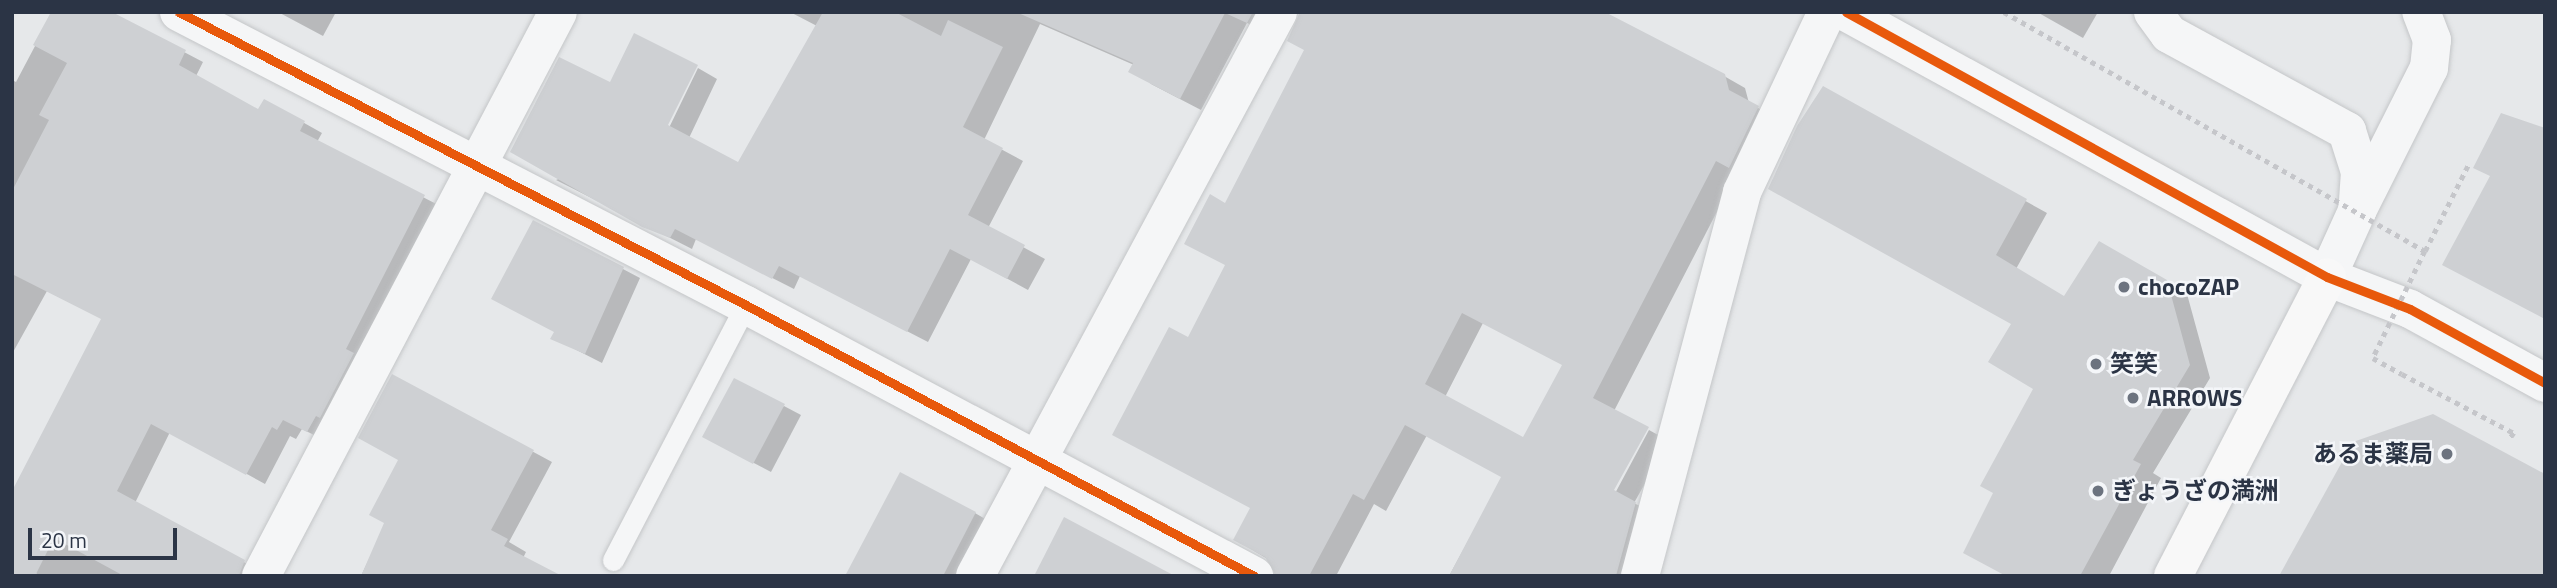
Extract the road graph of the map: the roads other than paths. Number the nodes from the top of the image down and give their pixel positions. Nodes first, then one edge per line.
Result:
1 (179, 12) edge
2 (558, 12) edge
3 (1278, 12) edge
4 (1828, 12) edge
5 (1846, 12) edge
6 (2153, 12) edge
7 (2421, 12) edge
8 (2420, 86) junction
9 (2347, 131) junction
10 (476, 168) junction
11 (2357, 211) junction
12 (2327, 276) junction
13 (746, 305) junction
14 (2545, 383) edge
15 (1034, 460) junction
16 (613, 560) dead end
17 (261, 576) edge
18 (975, 576) edge
19 (1254, 576) edge
20 (1640, 576) edge
21 (2172, 576) edge

1 - 10 street
2 - 10 street
3 - 15 street
4 - 20 street
5 - 12 street
6 - 9 street
7 - 8 street
8 - 9 street
8 - 11 street
9 - 11 street
10 - 13 street
10 - 17 street
11 - 12 street
12 - 14 street
12 - 21 main road
13 - 15 street
13 - 16 lane
15 - 18 street
15 - 19 street

